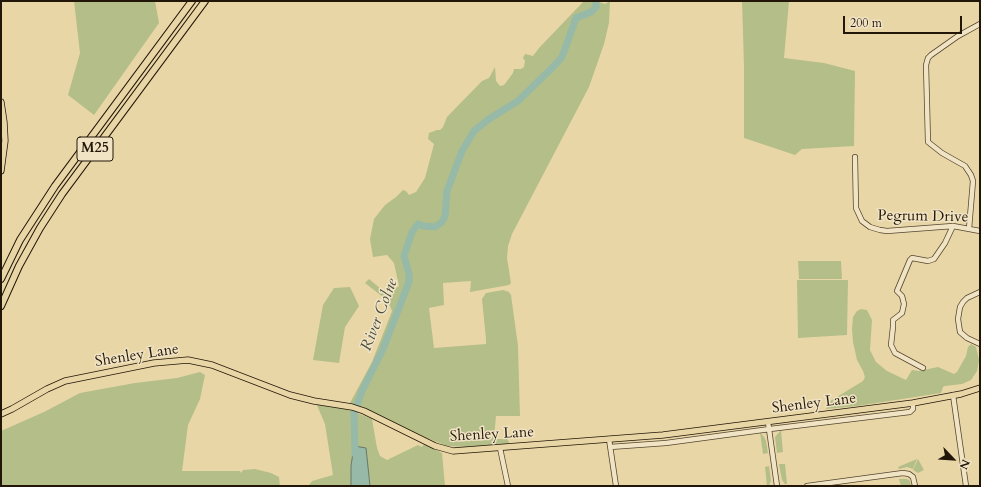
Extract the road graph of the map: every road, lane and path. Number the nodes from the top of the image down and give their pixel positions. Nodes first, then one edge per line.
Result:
1 (192, 1) edge
2 (205, 1) edge
3 (980, 24) edge
4 (1, 102) edge
5 (855, 157) dead end
6 (1, 170) edge
7 (953, 226) junction
8 (969, 229) junction
9 (980, 231) edge
10 (1, 280) edge
11 (980, 292) edge
12 (1, 306) edge
13 (980, 344) edge
14 (923, 368) dead end
15 (980, 388) edge
16 (953, 395) junction
17 (913, 403) junction
18 (1, 414) edge
19 (768, 422) junction
20 (770, 429) junction
21 (609, 439) junction
22 (610, 447) junction
23 (500, 448) junction
24 (508, 486) edge
25 (616, 486) edge
26 (777, 486) edge
27 (808, 486) edge
28 (915, 486) edge
29 (966, 486) edge

1 - 10 highway, M25
2 - 12 highway, M25
3 - 8 street
4 - 6 main road
5 - 7 street, Pegrum Drive
7 - 8 street, Pegrum Drive
7 - 14 street
8 - 9 street, Pegrum Drive
11 - 13 street
15 - 16 main road, Shenley Lane
16 - 17 main road, Shenley Lane
16 - 29 street
17 - 19 main road, Shenley Lane
17 - 20 street, Shenley Lane
18 - 23 main road, Shenley Lane
19 - 20 street
19 - 21 main road, Shenley Lane
20 - 22 street, Shenley Lane
20 - 26 street
21 - 22 street
21 - 23 main road, Shenley Lane
22 - 25 street
23 - 24 street
27 - 28 street

